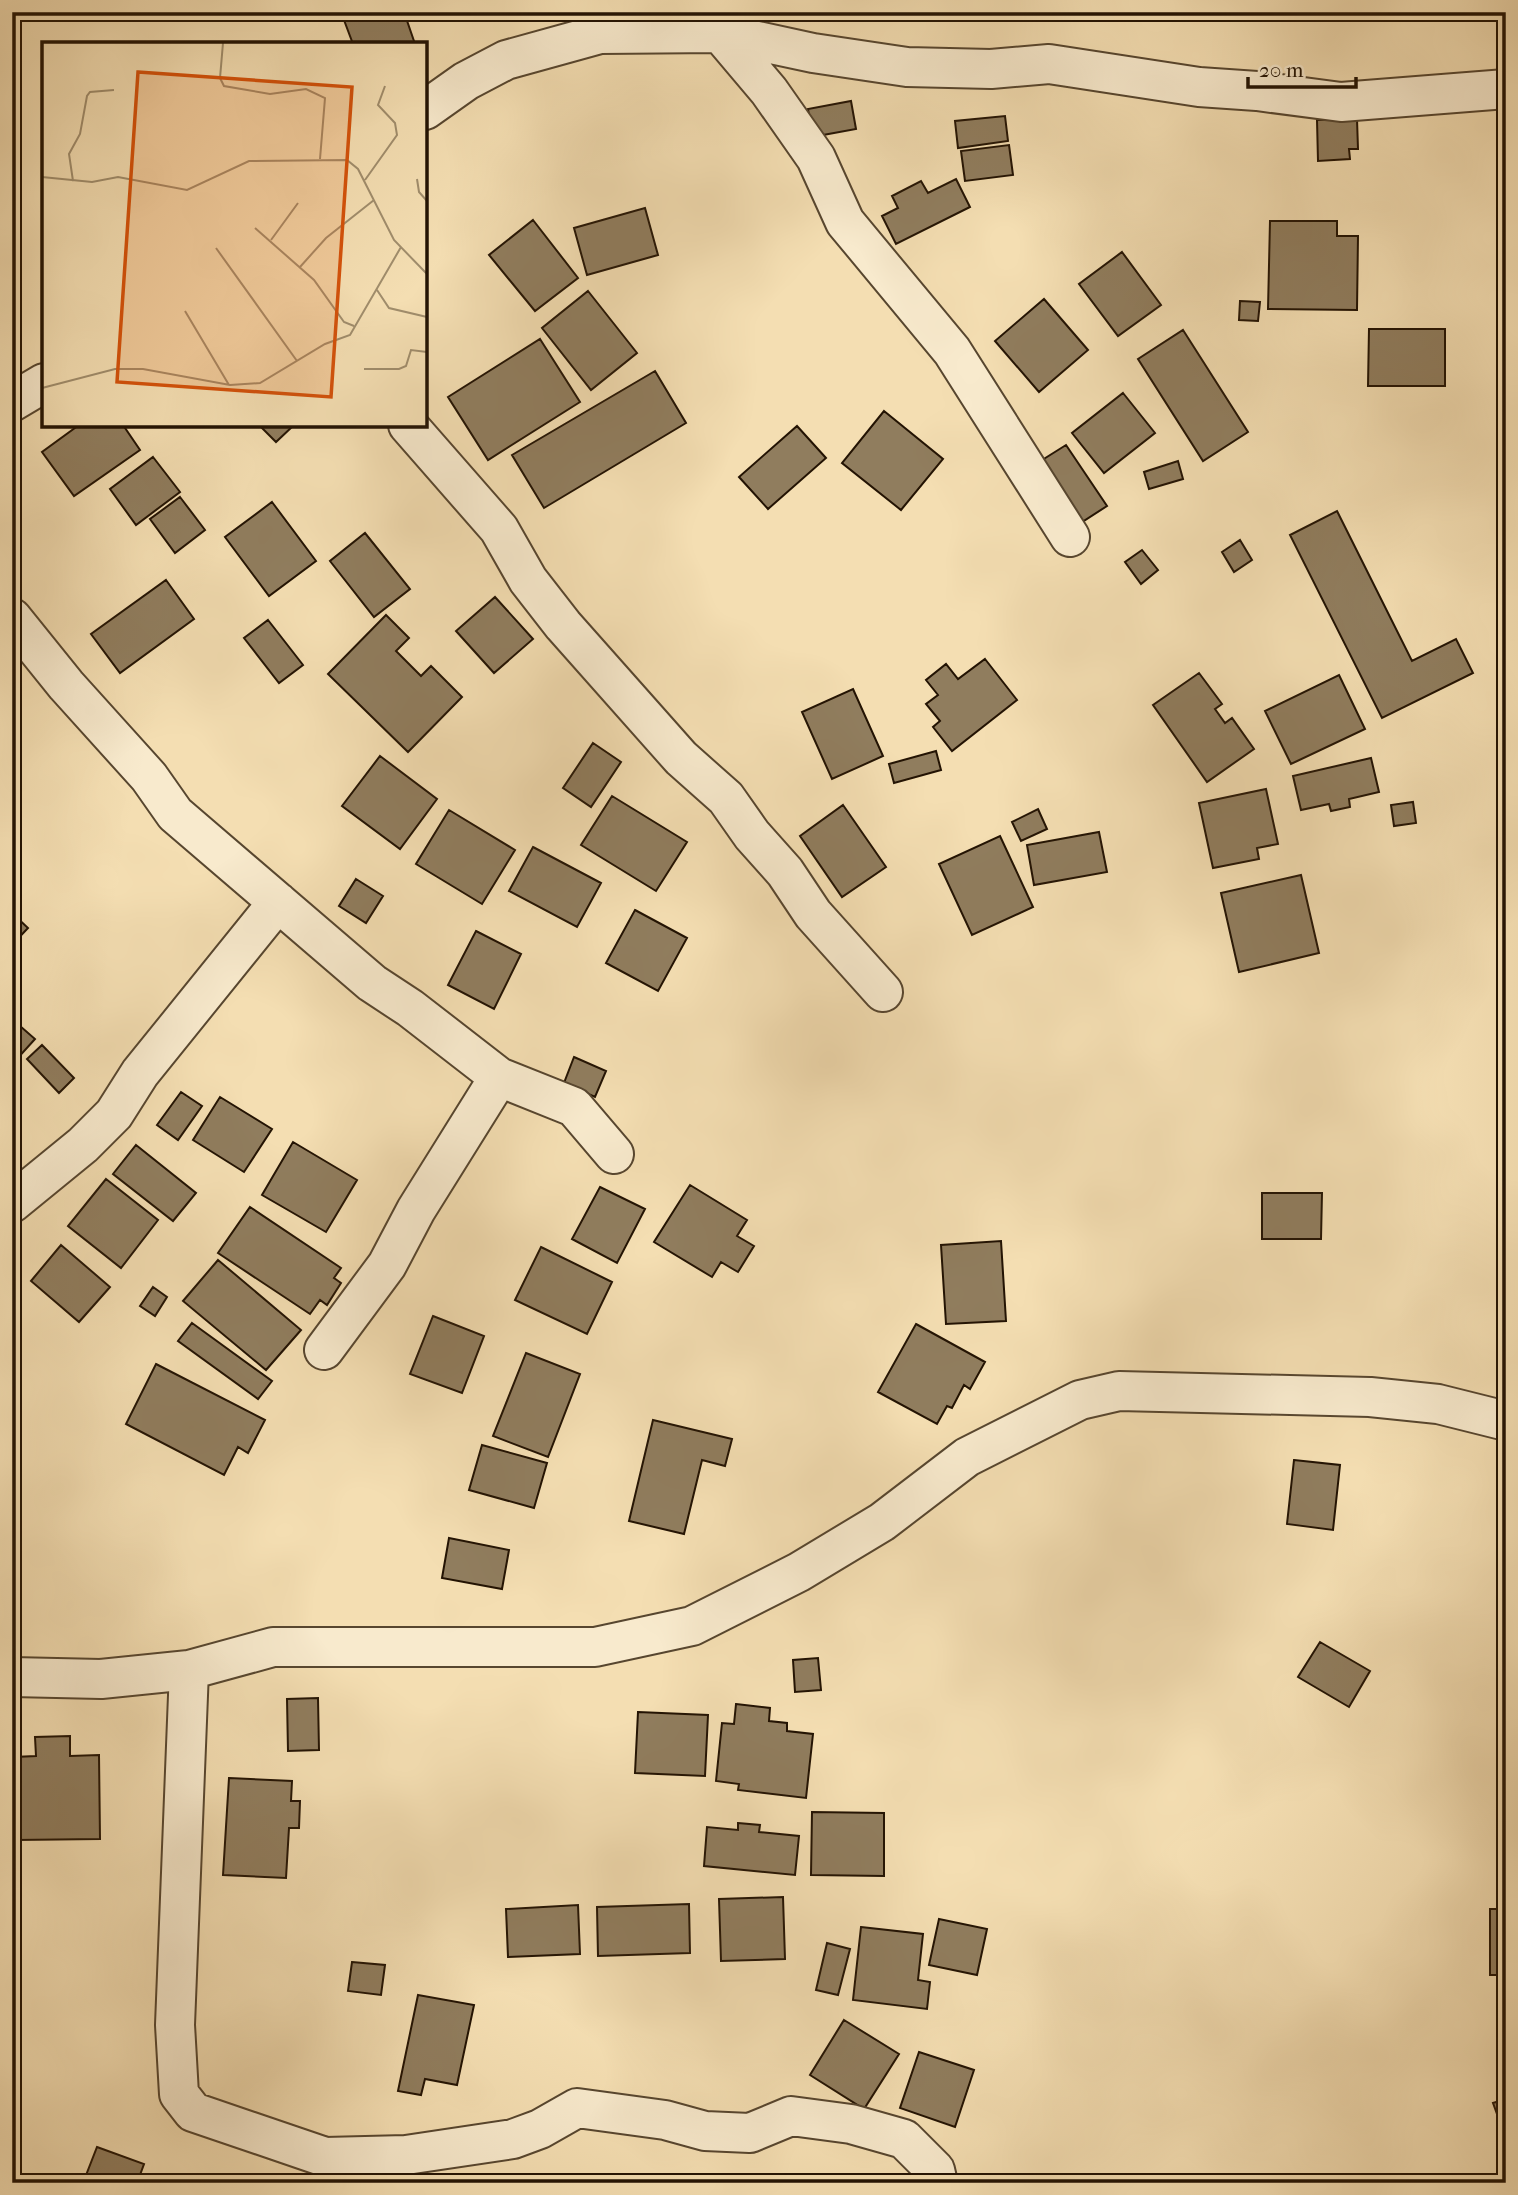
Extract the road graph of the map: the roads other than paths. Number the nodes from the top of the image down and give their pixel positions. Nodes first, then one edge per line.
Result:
1 (720, 33) junction
2 (1506, 89) edge
3 (427, 109) edge
4 (42, 384) edge
5 (12, 402) edge
6 (410, 427) edge
7 (1070, 537) dead end
8 (12, 618) edge
9 (278, 902) junction
10 (883, 992) dead end
11 (499, 1077) junction
12 (614, 1154) dead end
13 (12, 1203) edge
14 (324, 1350) dead end
15 (1506, 1421) edge
16 (189, 1670) junction
17 (12, 1677) edge
18 (938, 2183) edge

1 - 2 street
1 - 3 street
1 - 7 street
4 - 5 street
6 - 10 street
8 - 9 street
9 - 11 street
9 - 13 street
11 - 12 street
11 - 14 street
15 - 16 street
16 - 17 street
16 - 18 street

